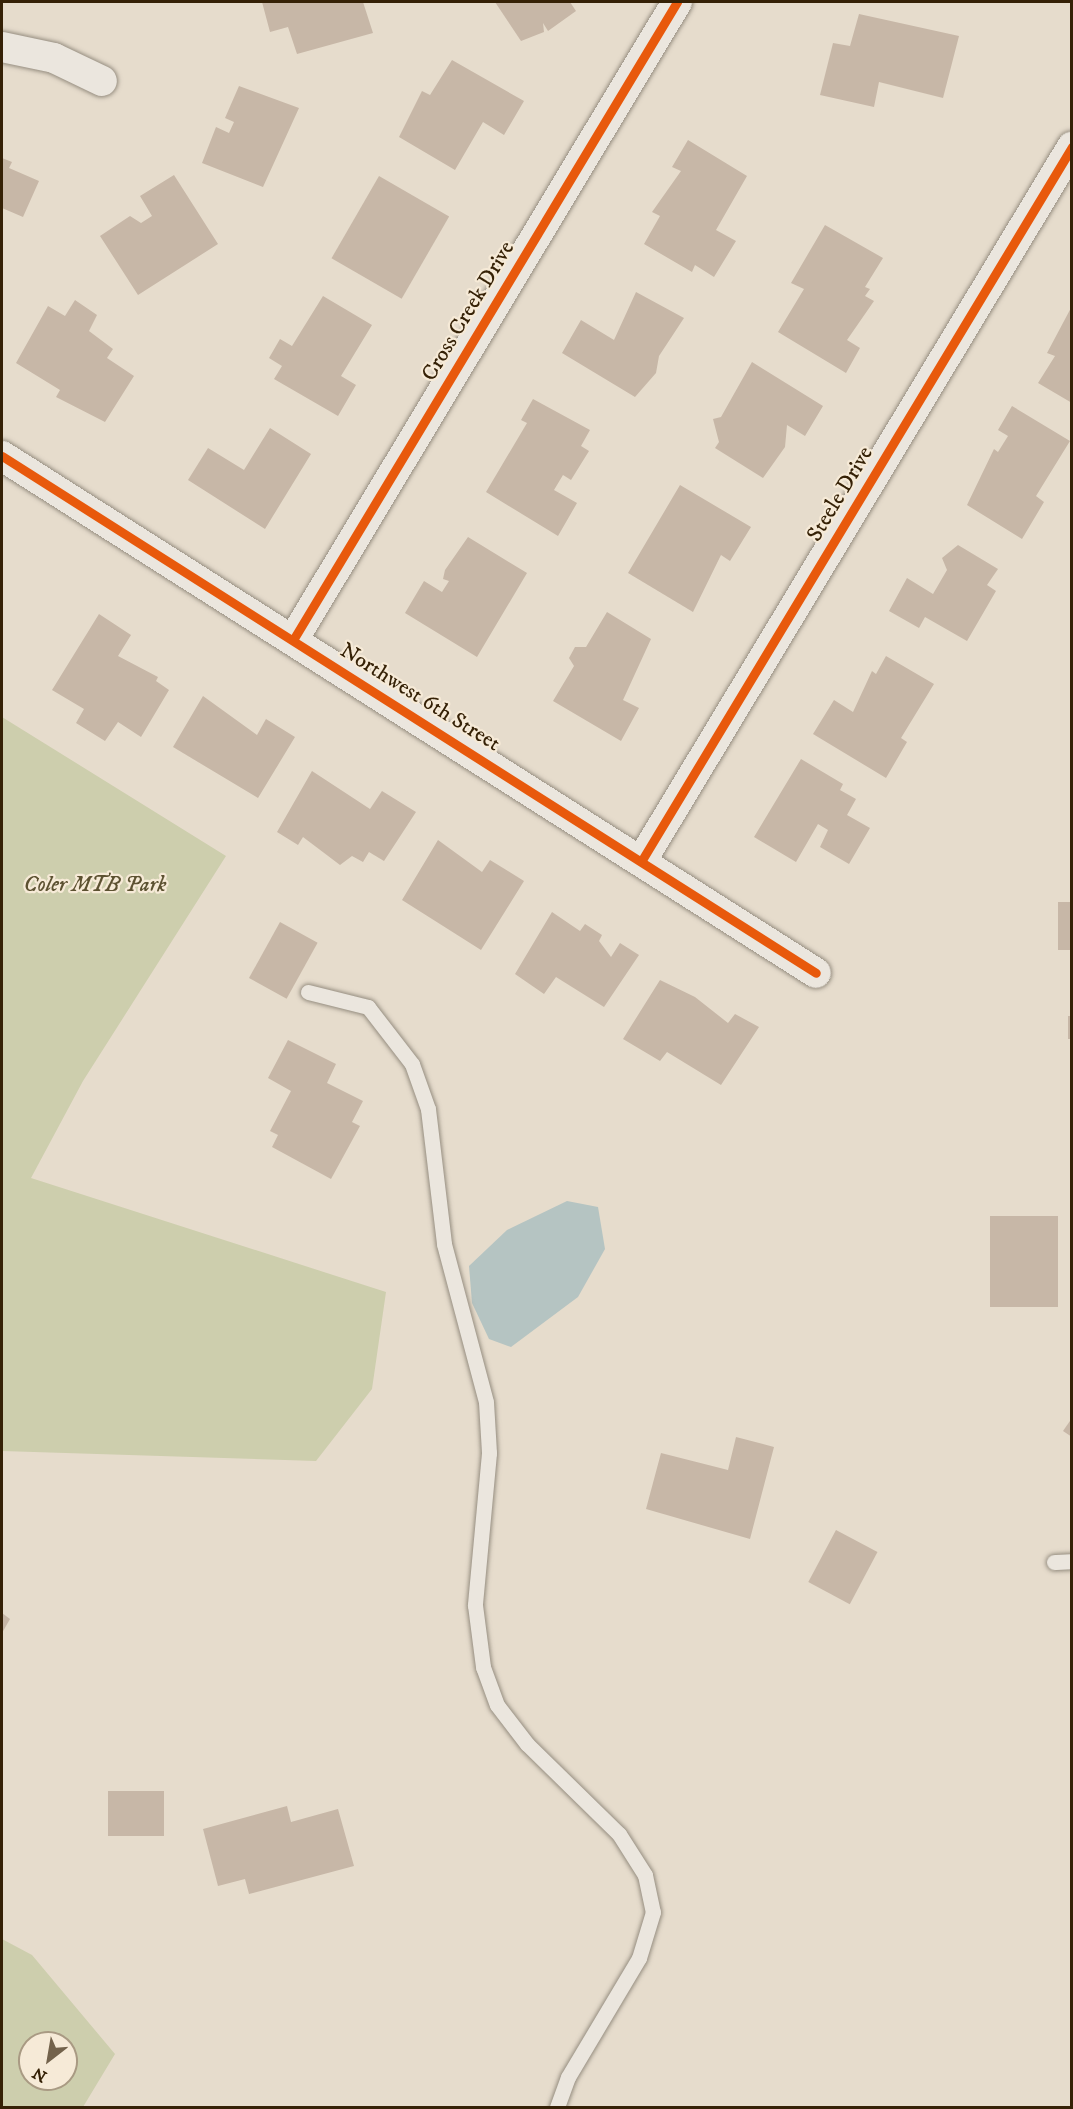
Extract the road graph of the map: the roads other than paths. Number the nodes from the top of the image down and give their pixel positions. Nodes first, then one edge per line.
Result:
1 (677, 2) edge
2 (2, 47) edge
3 (102, 81) dead end
4 (1071, 147) edge
5 (2, 456) edge
6 (294, 640) junction
7 (642, 860) junction
8 (816, 973) dead end
9 (308, 992) dead end
10 (1071, 1561) edge
11 (1054, 1562) dead end
12 (557, 2108) edge

1 - 6 street, Cross Creek Drive
2 - 3 street
4 - 7 street, Steele Drive
5 - 6 street, Northwest 6th Street
6 - 7 street, Northwest 6th Street
7 - 8 street, Northwest 6th Street
9 - 12 lane
10 - 11 lane

